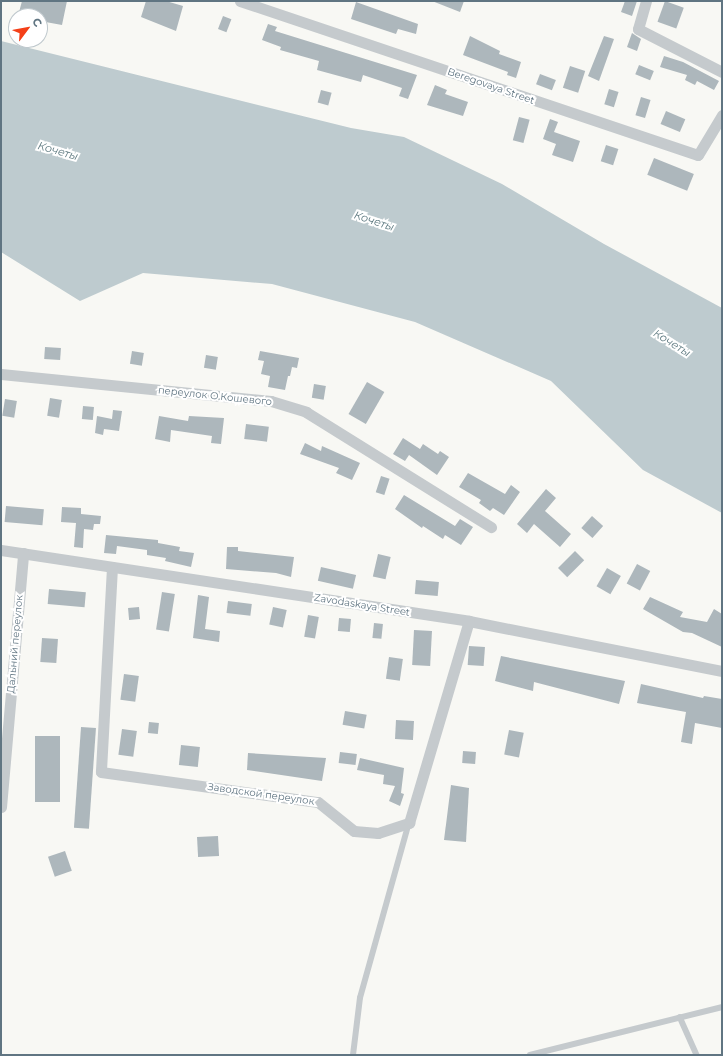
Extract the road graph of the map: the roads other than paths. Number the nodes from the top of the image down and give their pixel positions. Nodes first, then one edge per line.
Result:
1 (240, 1) edge
2 (646, 1) edge
3 (722, 72) edge
4 (722, 115) edge
5 (1, 374) edge
6 (492, 527) dead end
7 (1, 550) edge
8 (24, 553) junction
9 (112, 567) junction
10 (469, 621) junction
11 (722, 671) edge
12 (1, 806) edge
13 (409, 823) junction
14 (722, 1007) edge
15 (680, 1017) junction
16 (353, 1055) edge
17 (530, 1055) edge
18 (697, 1055) edge

1 - 4 street, Beregovaya Street
2 - 3 street
5 - 6 street, переулок О.Кошевого
7 - 8 street, Zavodaskaya Street
8 - 9 street, Zavodaskaya Street
8 - 12 street, Дальний переулок
9 - 10 street, Zavodaskaya Street
9 - 13 street, Заводской переулок
10 - 11 street, Zavodaskaya Street
10 - 13 street
13 - 16 lane
14 - 15 lane
15 - 17 lane
15 - 18 lane

